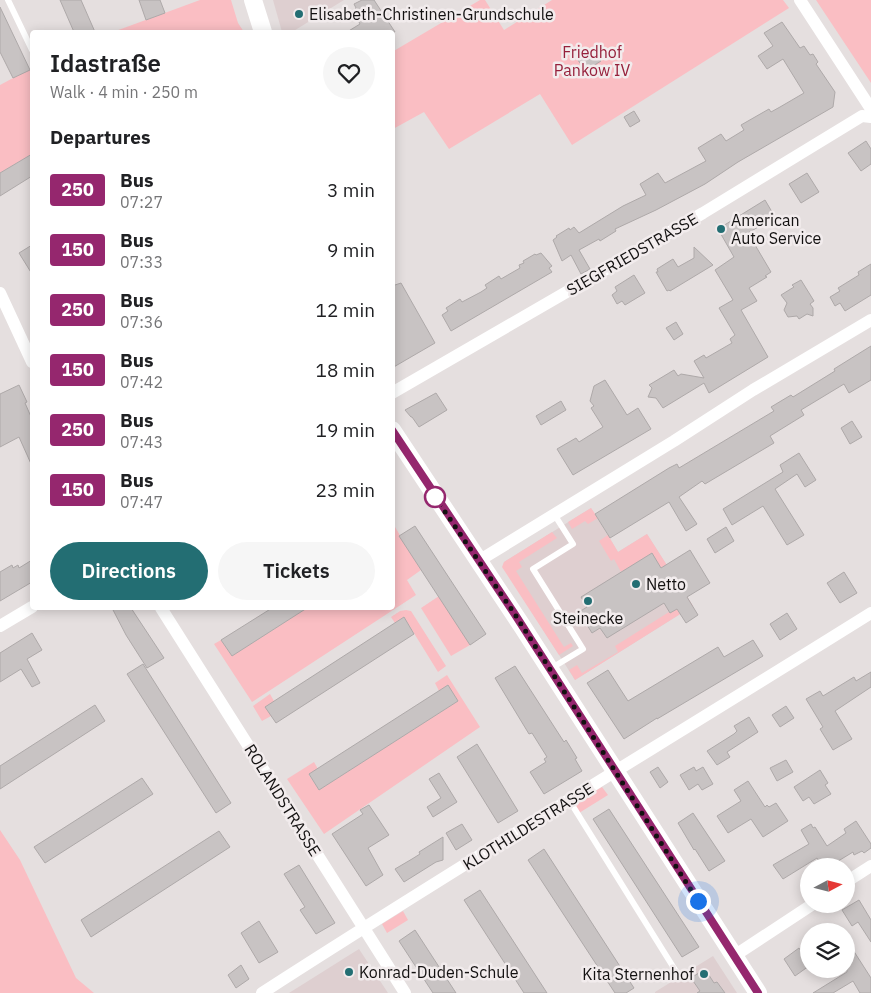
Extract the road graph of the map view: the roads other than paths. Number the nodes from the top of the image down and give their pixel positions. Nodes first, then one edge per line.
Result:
1 (8, 0) edge
2 (253, 0) edge
3 (800, 0) edge
4 (262, 30) edge
5 (30, 46) edge
6 (871, 109) edge
7 (871, 117) edge
8 (0, 293) edge
9 (871, 320) edge
10 (30, 358) edge
11 (395, 391) edge
12 (395, 435) edge
13 (554, 514) junction
14 (480, 560) junction
15 (30, 608) edge
16 (162, 610) edge
17 (871, 613) edge
18 (0, 626) edge
19 (549, 669) junction
20 (615, 772) junction
21 (569, 800) junction
22 (871, 866) edge
23 (855, 876) edge
24 (800, 913) edge
25 (363, 929) junction
26 (734, 956) junction
27 (677, 973) dead end
28 (262, 993) edge
29 (405, 993) edge
30 (758, 993) edge

1 - 5 lane
2 - 4 main road
3 - 6 street
7 - 11 street, SIEGFRIEDSTRASSE
8 - 10 street
9 - 13 street
12 - 14 main road
13 - 14 street
13 - 19 lane
14 - 19 main road
15 - 18 street
16 - 25 street, ROLANDSTRASSE
17 - 20 street, KLOTHILDESTRASSE
19 - 20 main road
20 - 21 street, KLOTHILDESTRASSE
20 - 26 main road
21 - 25 street, KLOTHILDESTRASSE
21 - 27 lane
22 - 23 street
24 - 26 street
25 - 28 street, KLOTHILDESTRASSE
25 - 29 street, ROLANDSTRASSE
26 - 30 main road

